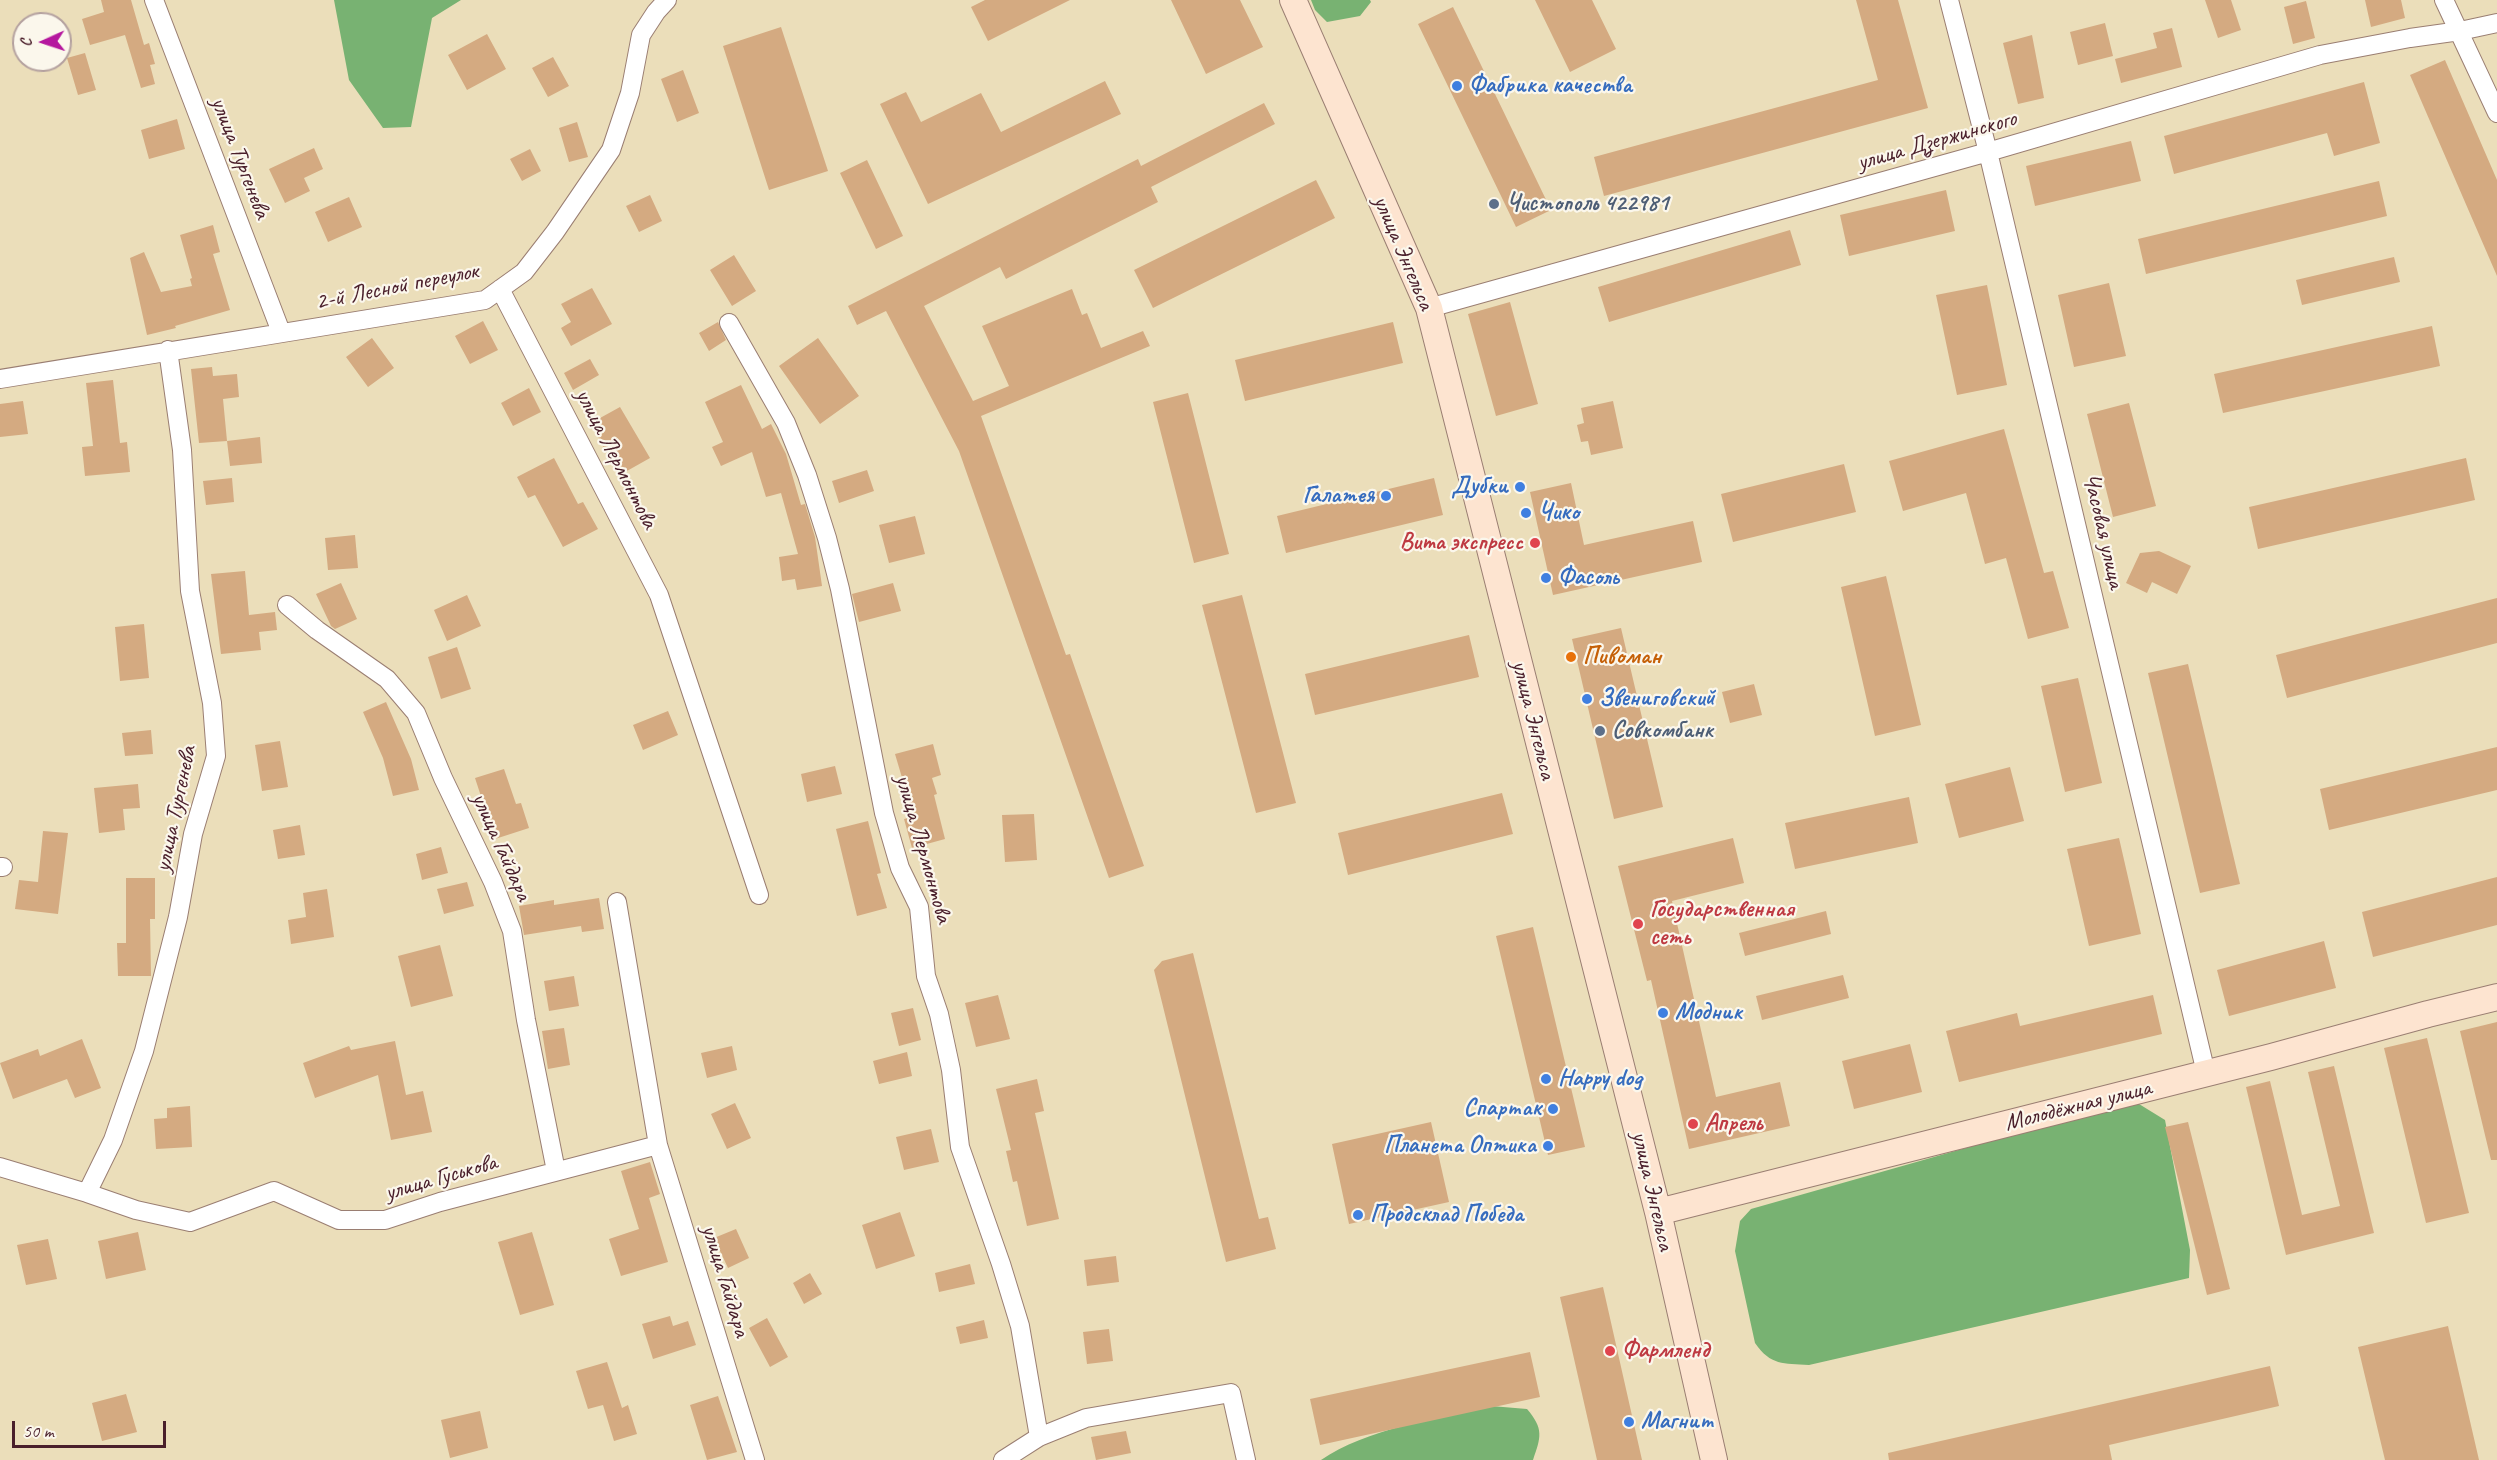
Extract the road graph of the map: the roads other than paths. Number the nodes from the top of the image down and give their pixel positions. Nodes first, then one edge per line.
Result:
1 (154, 0) edge
2 (667, 0) edge
3 (1293, 0) edge
4 (1949, 0) edge
5 (2444, 0) edge
6 (2497, 22) edge
7 (2460, 32) junction
8 (2497, 113) edge
9 (1988, 152) junction
10 (500, 289) junction
11 (1429, 308) junction
12 (729, 323) dead end
13 (281, 332) junction
14 (168, 350) junction
15 (0, 379) edge
16 (287, 605) dead end
17 (759, 895) dead end
18 (617, 902) dead end
19 (2497, 997) edge
20 (2206, 1073) junction
21 (658, 1145) junction
22 (0, 1167) edge
23 (555, 1171) junction
24 (87, 1192) junction
25 (1658, 1212) junction
26 (1039, 1437) junction
27 (754, 1460) edge
28 (1003, 1460) edge
29 (1246, 1460) edge
30 (1714, 1460) edge

1 - 13 street, улица Тургенева
2 - 10 street, 2-й Лесной переулок
3 - 11 main road, улица Энгельса
4 - 9 street, Часовая улица
5 - 7 street
6 - 7 street, улица Дзержинского
7 - 8 street
7 - 9 street, улица Дзержинского
9 - 11 street, улица Дзержинского
9 - 20 street, Часовая улица
10 - 13 street, 2-й Лесной переулок
10 - 17 street, улица Лермонтова
11 - 25 main road, улица Энгельса
12 - 26 street, улица Лермонтова
13 - 14 street, 2-й Лесной переулок
14 - 15 street, 2-й Лесной переулок
14 - 24 street, улица Тургенева
16 - 23 street, улица Гайдара
18 - 21 street, улица Гайдара
19 - 20 main road, Молодёжная улица
20 - 25 main road, Молодёжная улица
21 - 23 street, улица Гуськова
21 - 27 street, улица Гайдара
22 - 24 street, улица Гуськова
23 - 24 street, улица Гуськова
25 - 30 main road, улица Энгельса
26 - 28 street
26 - 29 street

